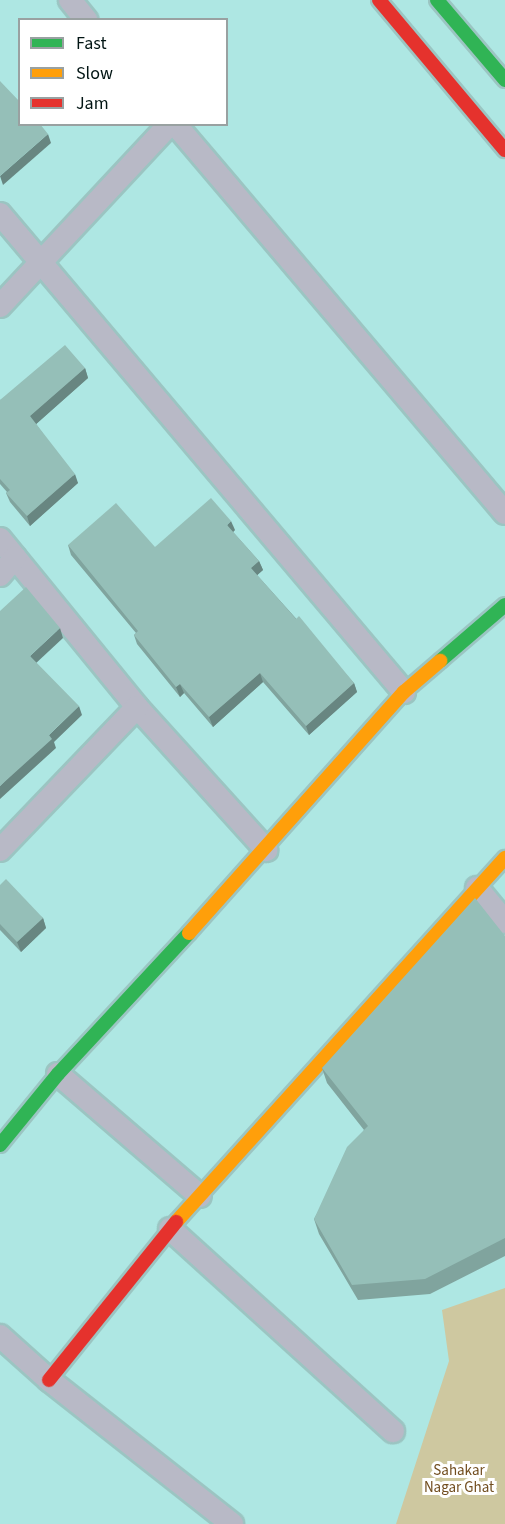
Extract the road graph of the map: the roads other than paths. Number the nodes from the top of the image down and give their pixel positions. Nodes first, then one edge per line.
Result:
1 (70, 0) edge
2 (380, 0) edge
3 (437, 0) edge
4 (84, 18) edge
5 (505, 80) edge
6 (168, 126) edge
7 (177, 126) edge
8 (505, 150) edge
9 (0, 213) edge
10 (43, 263) junction
11 (0, 306) edge
12 (505, 513) edge
13 (0, 539) edge
14 (15, 558) junction
15 (0, 575) edge
16 (505, 605) edge
17 (404, 692) junction
18 (137, 707) junction
19 (0, 850) edge
20 (266, 850) junction
21 (505, 858) edge
22 (477, 888) junction
23 (505, 922) edge
24 (58, 1074) junction
25 (0, 1145) edge
26 (200, 1196) junction
27 (170, 1229) junction
28 (0, 1336) edge
29 (49, 1380) junction
30 (393, 1431) dead end
31 (232, 1524) edge

1 - 4 street
2 - 8 street
3 - 5 street
6 - 10 street
7 - 12 street
9 - 10 street
10 - 11 street
10 - 17 street
13 - 14 street
14 - 15 street
14 - 18 street
16 - 17 street
17 - 20 street
18 - 19 street
18 - 20 street
20 - 24 street
21 - 22 street
22 - 23 street
22 - 26 street
24 - 25 street
24 - 26 street
26 - 27 street
27 - 29 street
27 - 30 street
28 - 29 street
29 - 31 street

